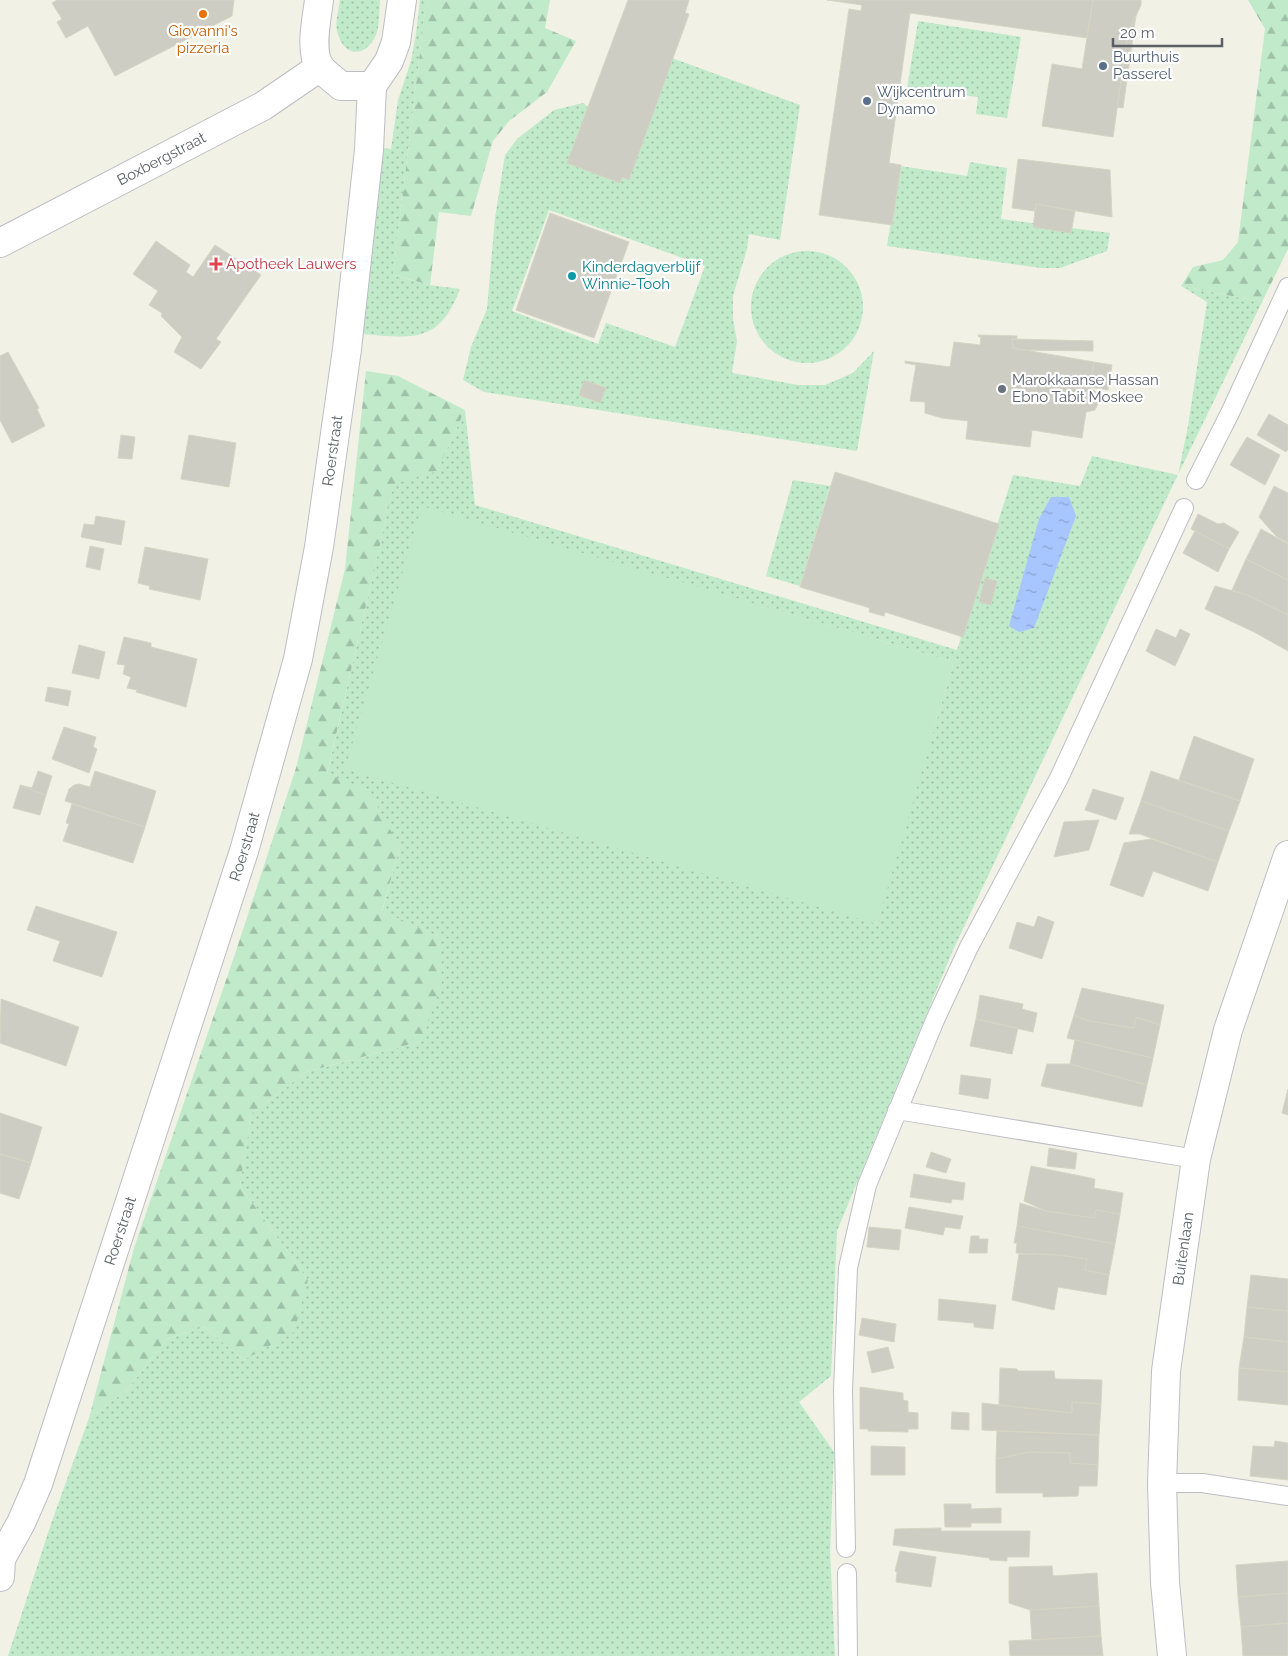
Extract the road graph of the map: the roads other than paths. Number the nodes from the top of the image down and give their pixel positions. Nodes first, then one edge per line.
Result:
1 (319, 0) edge
2 (402, 0) edge
3 (320, 67) junction
4 (372, 86) junction
5 (0, 243) edge
6 (1288, 287) edge
7 (1196, 480) dead end
8 (1184, 508) dead end
9 (1286, 868) edge
10 (897, 1110) junction
11 (1196, 1159) junction
12 (1162, 1483) junction
13 (1288, 1496) edge
14 (846, 1548) dead end
15 (0, 1565) edge
16 (846, 1573) dead end
17 (848, 1656) edge
18 (1172, 1656) edge

1 - 3 street
2 - 4 street
3 - 4 street
3 - 5 street, Boxbergstraat
4 - 15 street, Roerstraat
6 - 7 lane
8 - 10 lane
9 - 11 street, Buitenlaan
10 - 11 lane
10 - 14 lane
11 - 12 street, Buitenlaan
12 - 13 lane
12 - 18 street, Buitenlaan
16 - 17 lane

